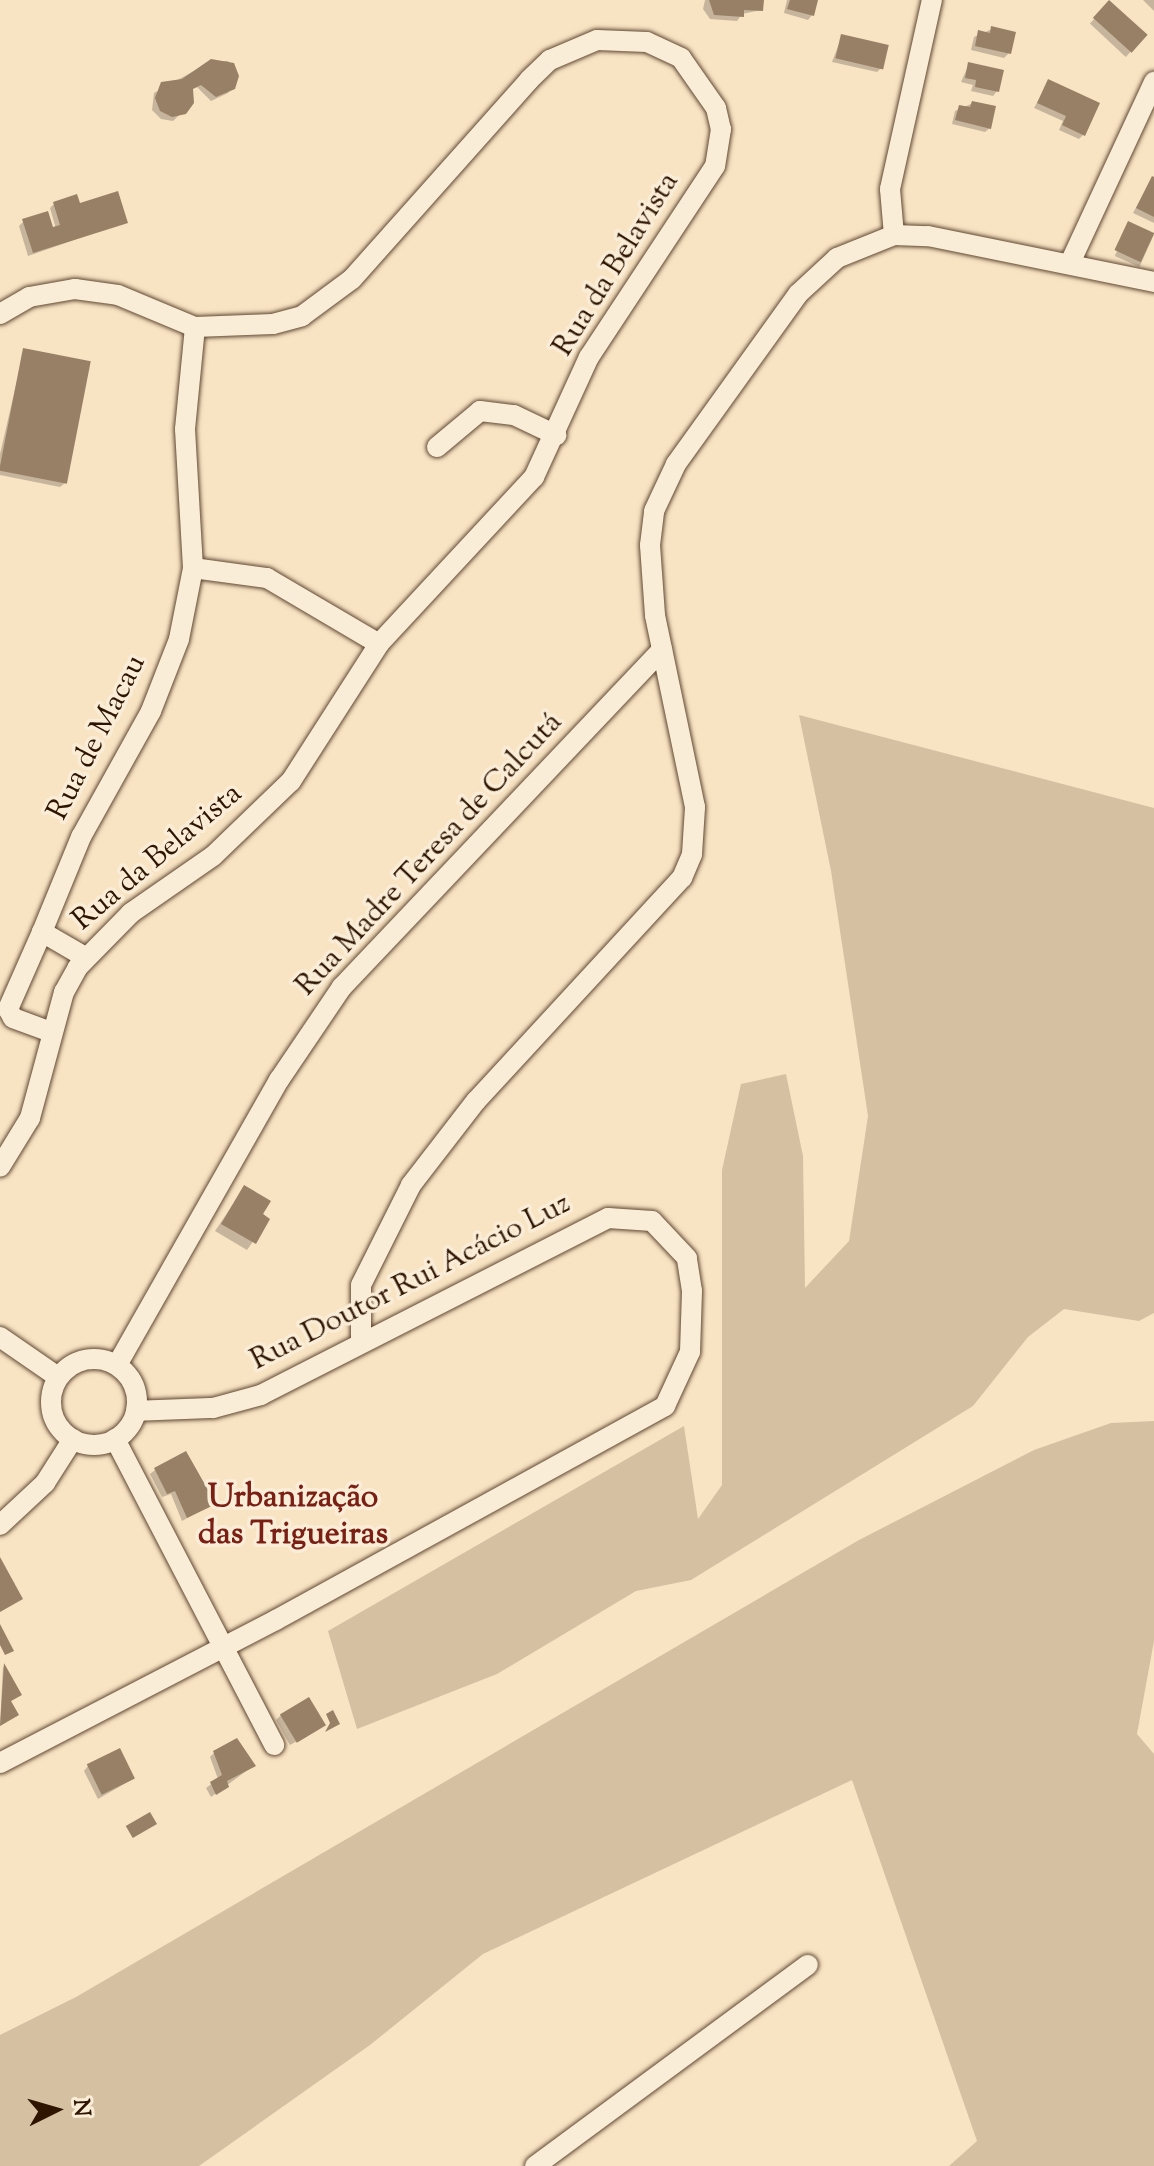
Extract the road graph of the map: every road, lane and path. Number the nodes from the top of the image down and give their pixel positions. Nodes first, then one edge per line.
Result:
1 (932, 0) edge
2 (1154, 82) edge
3 (894, 235) junction
4 (1070, 263) junction
5 (1154, 282) edge
6 (0, 314) edge
7 (195, 327) junction
8 (556, 435) junction
9 (437, 447) dead end
10 (193, 568) junction
11 (379, 644) junction
12 (662, 650) junction
13 (42, 932) junction
14 (85, 957) junction
15 (51, 1032) junction
16 (0, 1167) edge
17 (0, 1337) edge
18 (361, 1340) junction
19 (117, 1365) junction
20 (58, 1377) junction
21 (136, 1411) junction
22 (73, 1439) junction
23 (115, 1439) junction
24 (0, 1525) edge
25 (221, 1648) junction
26 (274, 1745) dead end
27 (0, 1763) edge
28 (808, 1965) dead end
29 (535, 2166) edge

1 - 3 street
2 - 4 street
3 - 4 street
3 - 12 street
4 - 5 street
6 - 7 street, Rua da Belavista
7 - 8 street, Rua da Belavista
7 - 10 street, Rua de Macau
8 - 9 street
8 - 11 street, Rua da Belavista
10 - 11 street
10 - 13 street, Rua de Macau
11 - 14 street, Rua da Belavista
12 - 18 street
12 - 19 street, Rua Madre Teresa de Calcutá
13 - 14 street
13 - 15 street, Rua de Macau
14 - 15 street, Rua da Belavista
15 - 16 street, Rua da Belavista
17 - 20 street
18 - 21 street, Rua Doutor Rui Acácio Luz
18 - 25 street, Rua Doutor Rui Acácio Luz
19 - 20 street
19 - 21 street
20 - 22 street
21 - 23 street
22 - 23 street
22 - 24 street
23 - 25 street
25 - 26 street
25 - 27 street
28 - 29 street

